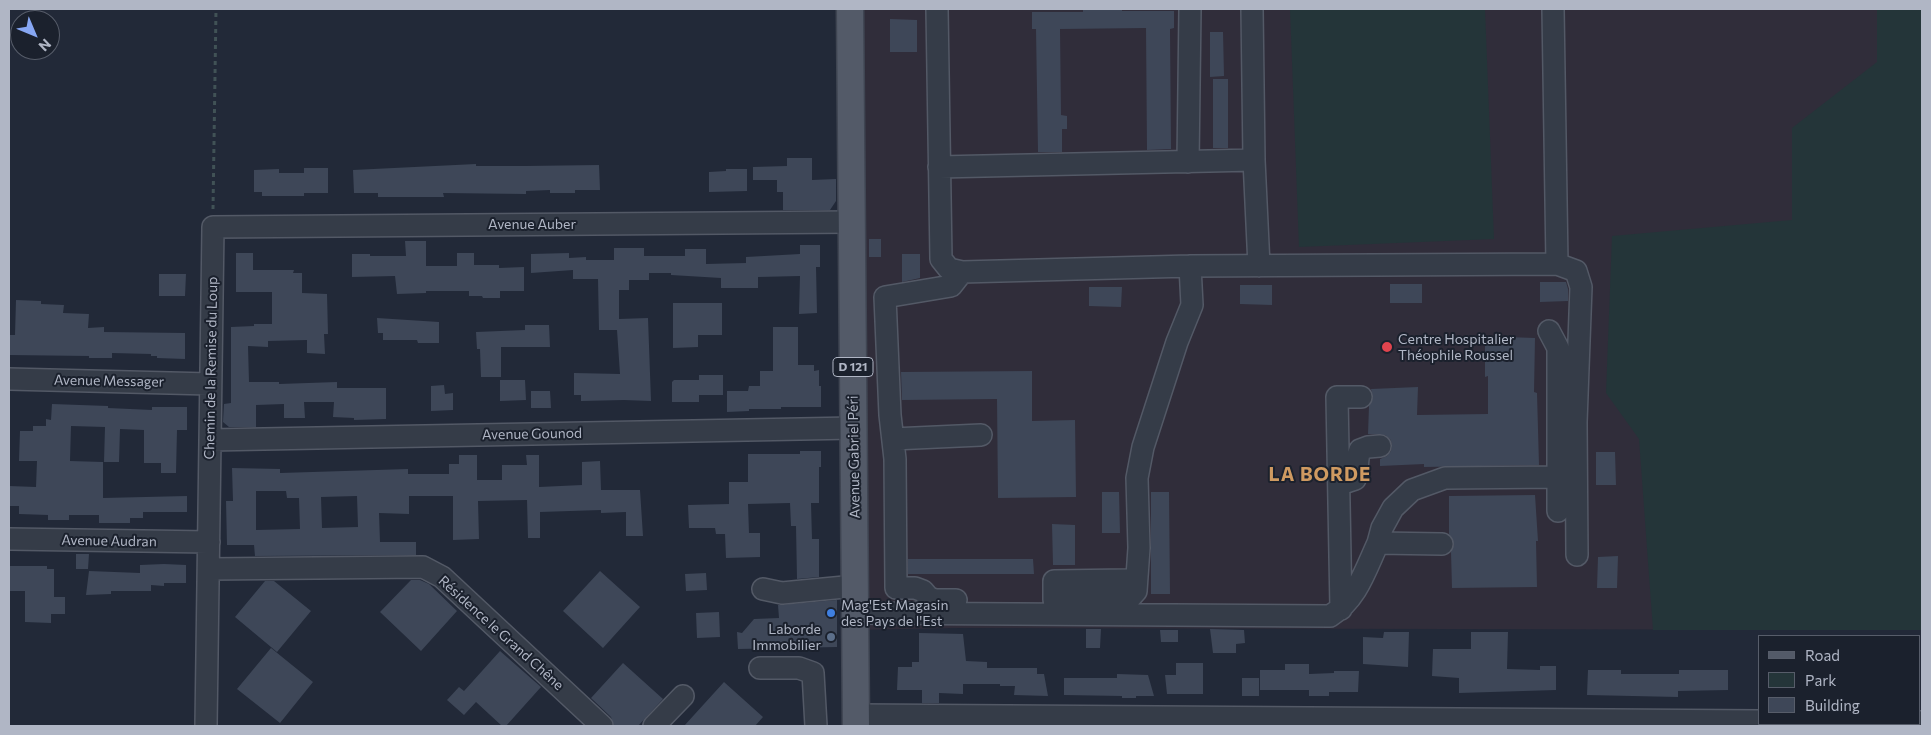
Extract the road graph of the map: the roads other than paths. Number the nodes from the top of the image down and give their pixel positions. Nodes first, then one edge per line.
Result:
1 (850, 9) edge
2 (936, 9) edge
3 (1190, 9) edge
4 (1252, 9) edge
5 (1553, 9) edge
6 (1254, 160) junction
7 (1188, 162) junction
8 (938, 167) junction
9 (851, 222) junction
10 (213, 227) joint
11 (1557, 264) junction
12 (1190, 266) junction
13 (1259, 266) junction
14 (962, 272) junction
15 (1549, 331) dead end
16 (9, 379) edge
17 (210, 384) junction
18 (1361, 397) dead end
19 (854, 428) junction
20 (981, 435) dead end
21 (893, 439) junction
22 (210, 440) junction
23 (1380, 446) dead end
24 (1558, 478) junction
25 (1339, 481) junction
26 (1558, 511) dead end
27 (9, 539) edge
28 (209, 542) junction
29 (1378, 544) junction
30 (1442, 544) dead end
31 (1577, 555) dead end
32 (208, 569) junction
33 (855, 586) junction
34 (763, 589) dead end
35 (1341, 609) junction
36 (856, 613) junction
37 (760, 668) dead end
38 (683, 696) dead end
39 (856, 720) edge
40 (1758, 721) edge
41 (206, 726) edge
42 (602, 726) edge
43 (654, 726) edge
44 (816, 726) edge

1 - 9 main road, Avenue Gabriel Péri / D 121
2 - 8 street
3 - 7 street
4 - 6 street
5 - 11 street
6 - 7 street
6 - 13 street
7 - 8 street
8 - 14 street
9 - 10 street, Avenue Auber
9 - 19 main road, Avenue Gabriel Péri / D 121
10 - 17 street, Chemin de la Remise du Loup
11 - 13 street
11 - 31 street
12 - 13 street
12 - 14 street
12 - 21 street
14 - 21 street
15 - 24 street
16 - 17 street, Avenue Messager
17 - 22 street, Chemin de la Remise du Loup
18 - 25 street
19 - 22 street, Avenue Gounod
19 - 33 main road, Avenue Gabriel Péri / D 121
20 - 21 street
22 - 28 street, Chemin de la Remise du Loup
23 - 25 street
24 - 26 street
24 - 29 street
25 - 35 street
27 - 28 street, Avenue Audran
28 - 32 street, Chemin de la Remise du Loup
29 - 30 street
29 - 35 street
32 - 41 street, Chemin de la Remise du Loup
32 - 42 street, Résidence le Grand Chêne
33 - 34 street
33 - 36 main road, Avenue Gabriel Péri / D 121
35 - 36 street
36 - 39 main road, Avenue Gabriel Péri / D 121
37 - 44 street
38 - 43 street
39 - 40 street

